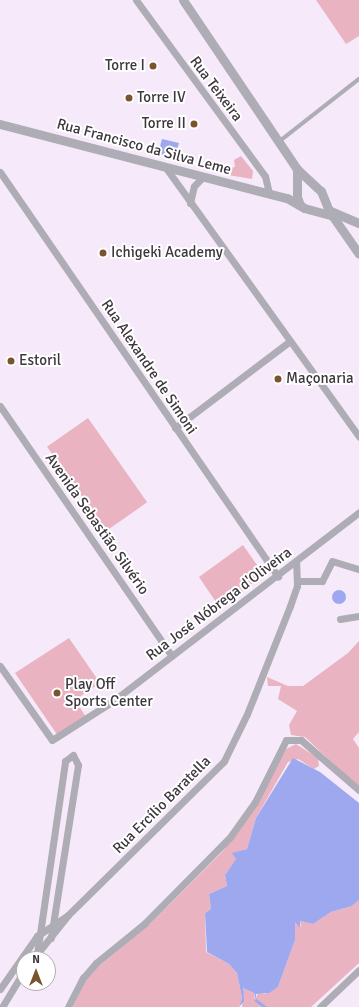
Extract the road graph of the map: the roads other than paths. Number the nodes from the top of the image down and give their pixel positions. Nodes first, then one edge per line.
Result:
1 (136, 0) edge
2 (183, 0) edge
3 (359, 79) edge
4 (0, 124) edge
5 (279, 142) junction
6 (166, 168) junction
7 (297, 169) junction
8 (0, 172) edge
9 (203, 177) junction
10 (313, 184) junction
11 (299, 189) junction
12 (269, 194) junction
13 (281, 197) junction
14 (322, 197) junction
15 (190, 203) junction
16 (300, 205) junction
17 (314, 208) junction
18 (330, 212) junction
19 (358, 222) edge
20 (347, 235) junction
21 (359, 254) edge
22 (290, 341) junction
23 (0, 406) edge
24 (175, 428) junction
25 (359, 437) edge
26 (359, 512) edge
27 (296, 563) junction
28 (359, 569) edge
29 (278, 577) junction
30 (298, 581) junction
31 (359, 616) edge
32 (340, 619) dead end
33 (172, 656) junction
34 (0, 666) edge
35 (359, 790) edge
36 (68, 915) junction
37 (51, 923) junction
38 (37, 936) junction
39 (51, 938) junction
40 (36, 951) edge
41 (39, 951) edge
42 (359, 970) edge
43 (16, 984) edge
44 (0, 989) edge
45 (2, 1007) edge
46 (68, 1007) edge
47 (320, 1007) edge

1 - 12 street, Rua Teixeira
2 - 5 street
3 - 5 lane
4 - 6 street, Rua Francisco da Silva Leme
5 - 7 street
6 - 9 street, Rua Francisco da Silva Leme
6 - 15 street
7 - 10 street
7 - 11 street
8 - 24 street, Rua Alexandre de Simoni
9 - 12 street, Rua Francisco da Silva Leme
9 - 15 street
10 - 11 street
10 - 14 street
11 - 13 street
11 - 16 street
12 - 13 street, Rua Francisco da Silva Leme
13 - 16 street, Rua Francisco da Silva Leme
14 - 17 street
14 - 18 street
15 - 22 street
16 - 17 street
17 - 18 street
18 - 19 street
18 - 20 street
19 - 20 street
20 - 21 street
22 - 24 street
22 - 25 street
23 - 33 street, Avenida Sebastião Silvério
24 - 29 street, Rua Alexandre de Simoni
26 - 27 street, Rua José Nóbrega d'Oliveira
27 - 29 street, Rua José Nóbrega d'Oliveira
27 - 30 street, Rua Ercílio Baratella
28 - 30 street
29 - 33 street, Rua José Nóbrega d'Oliveira
30 - 36 street, Rua Ercílio Baratella
31 - 32 street
33 - 34 street, Rua José Nóbrega d'Oliveira
35 - 46 street
36 - 37 street
36 - 39 street
37 - 38 street
37 - 38 street
37 - 39 street
38 - 40 street
38 - 44 street
39 - 41 street
42 - 47 street
43 - 45 street

